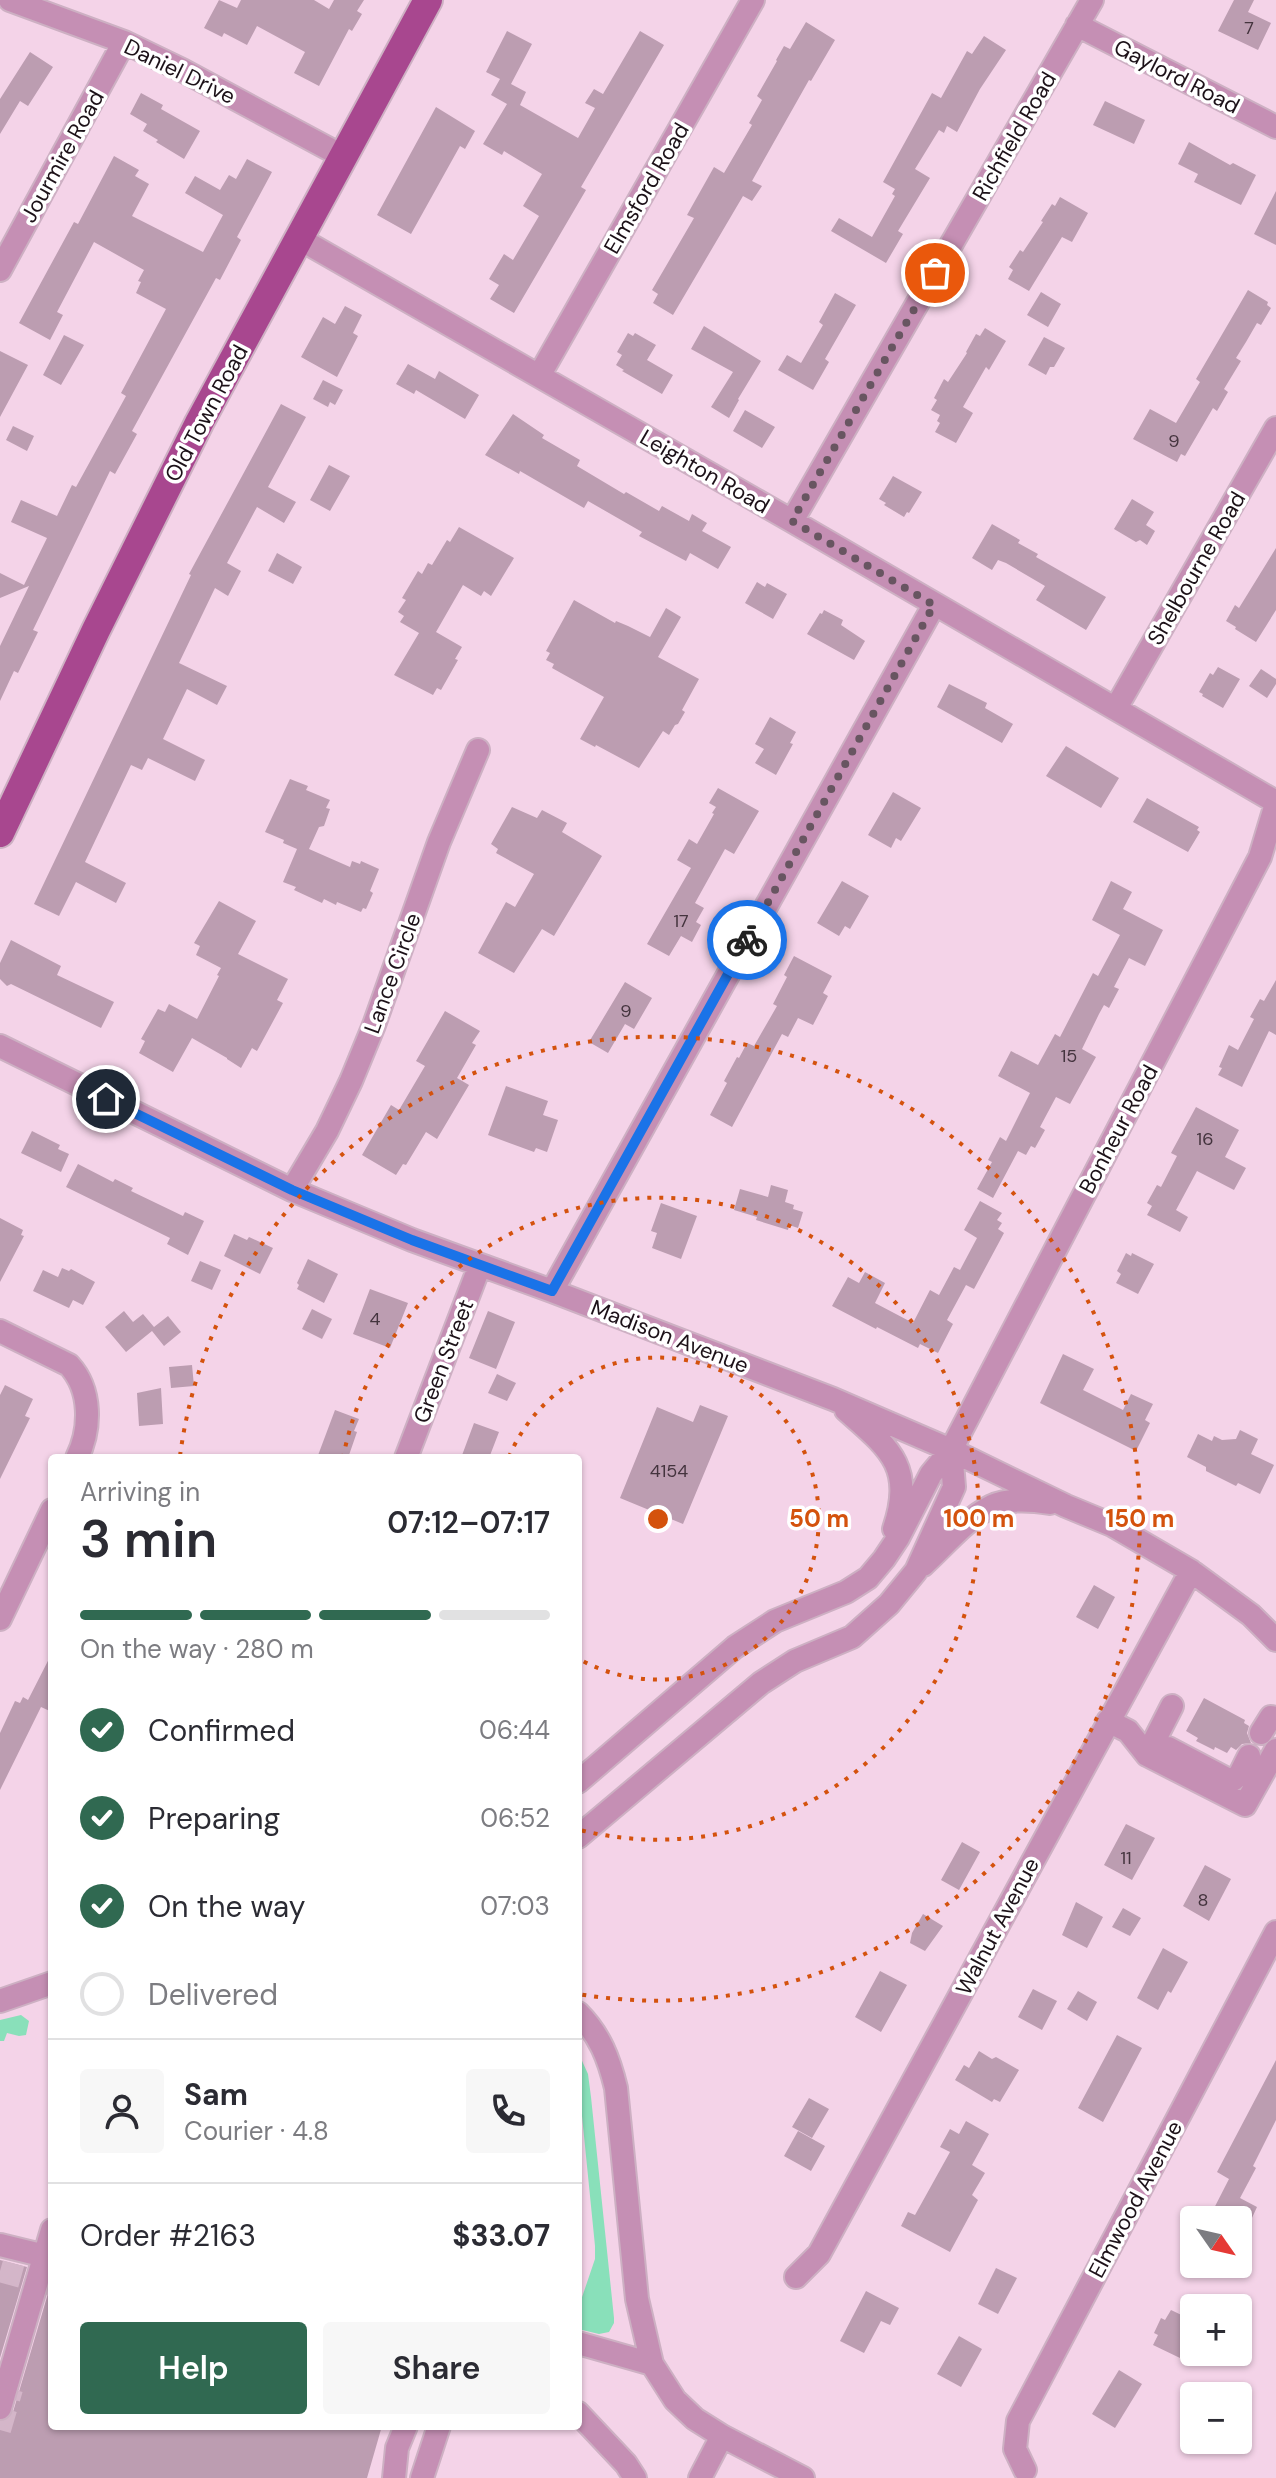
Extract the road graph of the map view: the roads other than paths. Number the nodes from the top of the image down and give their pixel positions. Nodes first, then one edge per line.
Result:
1 (10, 0) edge
2 (428, 0) edge
3 (753, 0) edge
4 (1092, 0) edge
5 (1077, 25) junction
6 (124, 42) junction
7 (1276, 127) edge
8 (344, 157) junction
9 (300, 239) junction
10 (0, 269) edge
11 (539, 376) junction
12 (1276, 428) edge
13 (792, 521) junction
14 (934, 605) junction
15 (1116, 708) junction
16 (478, 750) dead end
17 (1276, 803) edge
18 (0, 833) edge
19 (0, 1046) edge
20 (292, 1190) junction
21 (480, 1265) junction
22 (552, 1291) junction
23 (0, 1331) edge
24 (833, 1399) junction
25 (951, 1450) junction
26 (79, 1454) edge
27 (408, 1454) edge
28 (1066, 1506) junction
29 (48, 1518) edge
30 (884, 1559) junction
31 (916, 1571) junction
32 (1191, 1571) junction
33 (0, 1619) edge
34 (1276, 1640) edge
35 (1172, 1706) dead end
36 (1108, 1721) junction
37 (1276, 1750) edge
38 (1147, 1755) junction
39 (1249, 1756) dead end
40 (582, 1779) edge
41 (582, 1834) edge
42 (1276, 1932) edge
43 (48, 1984) edge
44 (0, 2001) edge
45 (582, 2017) edge
46 (0, 2245) edge
47 (48, 2245) edge
48 (45, 2256) junction
49 (796, 2277) dead end
50 (582, 2344) edge
51 (652, 2364) junction
52 (0, 2408) tunnel mouth
53 (582, 2417) edge
54 (404, 2430) edge
55 (438, 2430) edge
56 (722, 2436) junction
57 (1025, 2470) dead end
58 (394, 2478) edge
59 (422, 2478) edge
60 (635, 2478) edge
61 (700, 2478) edge
62 (803, 2478) edge

1 - 6 street, Daniel Drive
2 - 8 main road, Old Town Road
3 - 11 street, Elmsford Road
4 - 5 street, Richfield Road
5 - 7 street, Gaylord Road
5 - 13 street, Richfield Road
6 - 8 street, Daniel Drive
6 - 10 street, Jourmire Road
8 - 9 main road, Old Town Road
9 - 11 street, Leighton Road
9 - 18 main road, Old Town Road
11 - 13 street, Leighton Road
12 - 15 street, Shelbourne Road
13 - 14 street, Leighton Road
14 - 15 street, Leighton Road
14 - 22 street
15 - 17 street, Leighton Road
16 - 20 street, Lance Circle
17 - 25 street, Bonheur Road
19 - 20 street, Madison Avenue
20 - 21 street, Madison Avenue
21 - 22 street, Madison Avenue
21 - 27 street, Green Street
22 - 24 street, Madison Avenue
23 - 26 street
24 - 25 street, Madison Avenue
24 - 30 street
25 - 28 street, Madison Avenue
25 - 30 street, Bonheur Road
25 - 31 street
28 - 31 street
28 - 32 street, Madison Avenue
29 - 33 street
30 - 40 street
31 - 41 street
32 - 34 street, Madison Avenue
32 - 36 street, Walnut Avenue
35 - 38 street
36 - 38 street
36 - 49 street, Walnut Avenue
37 - 38 street
38 - 39 street
42 - 57 street, Elmwood Avenue
43 - 44 street
45 - 51 street
46 - 48 street
47 - 48 street
48 - 52 street
50 - 51 street
51 - 56 street
53 - 60 street
54 - 58 street
55 - 59 street
56 - 61 street
56 - 62 street

